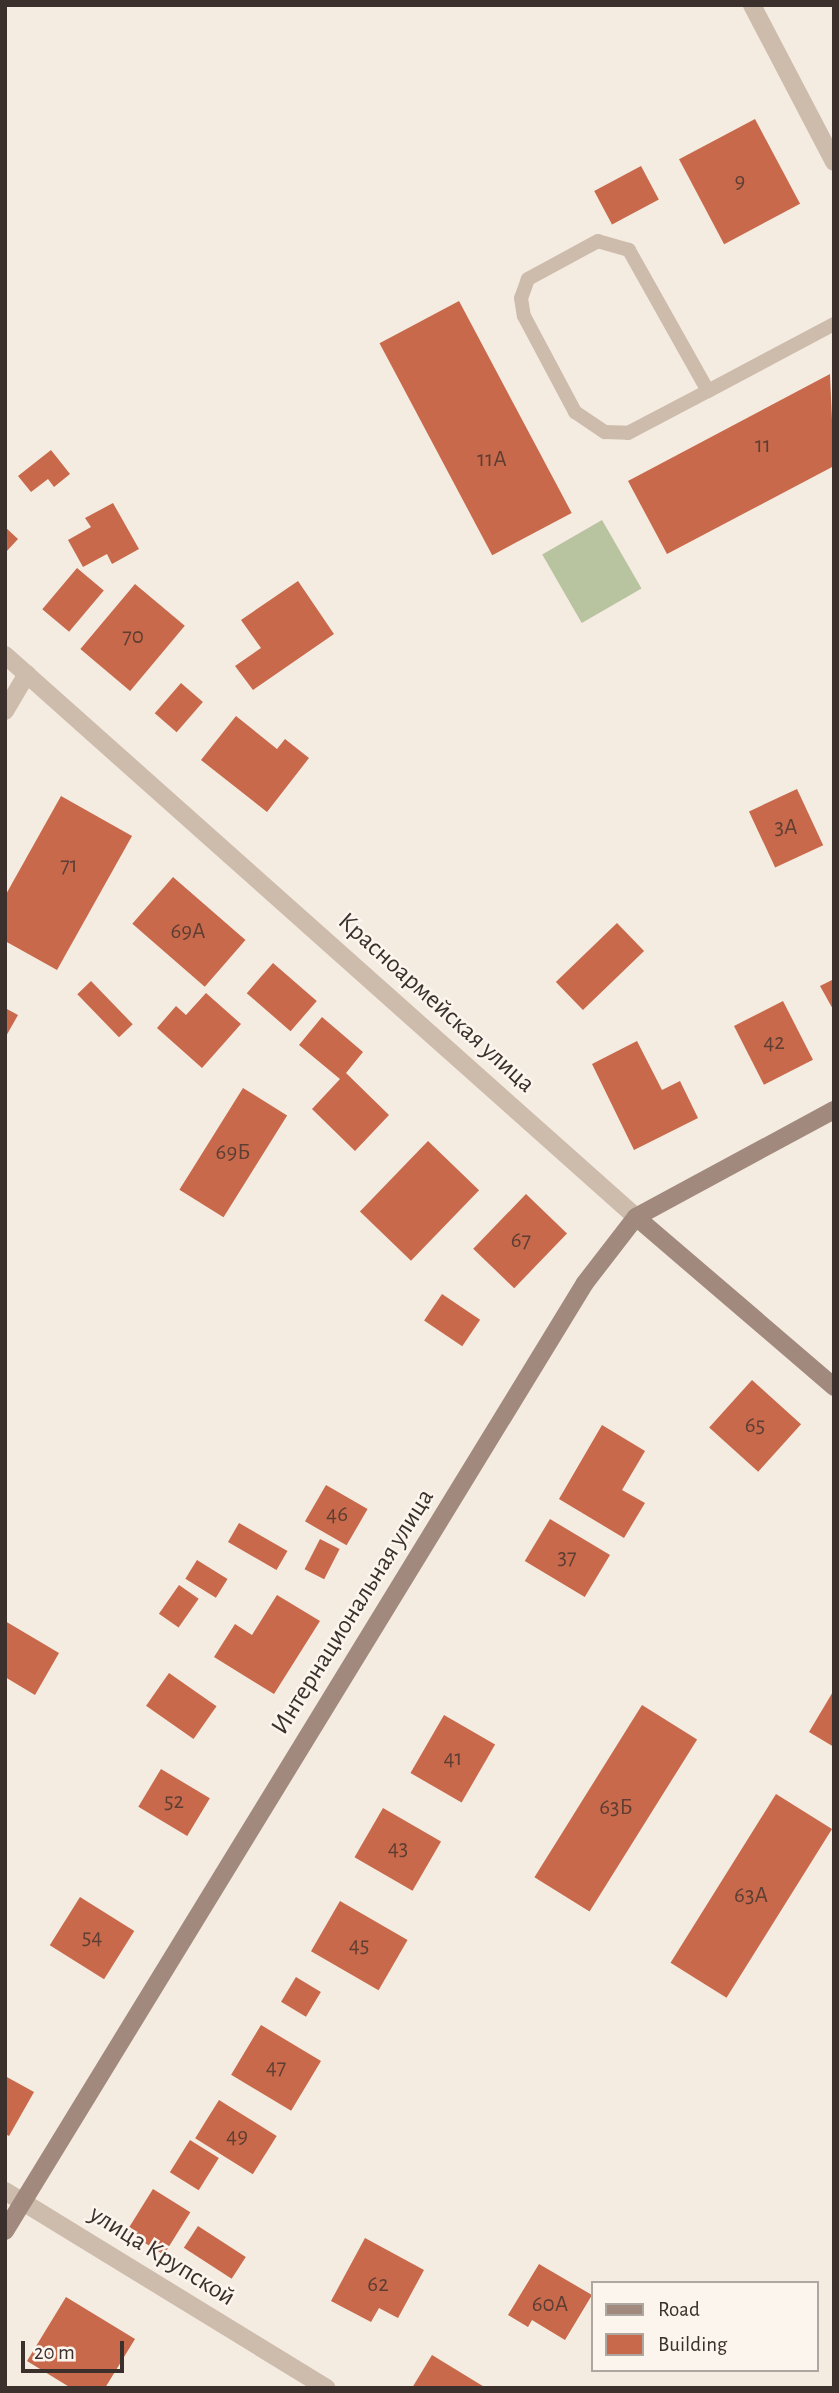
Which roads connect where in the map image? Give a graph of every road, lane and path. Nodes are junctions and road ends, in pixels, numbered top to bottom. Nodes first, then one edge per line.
1 (752, 5) edge
2 (834, 162) edge
3 (834, 324) edge
4 (708, 391) junction
5 (5, 655) edge
6 (27, 674) junction
7 (5, 711) edge
8 (834, 1110) edge
9 (636, 1217) junction
10 (834, 1387) edge
11 (5, 2191) edge
12 (23, 2201) junction
13 (5, 2231) edge
14 (327, 2388) edge

1 - 2 street
3 - 4 lane
4 - 4 lane
5 - 6 street, Красноармейская улица
6 - 7 street
6 - 9 street, Красноармейская улица
8 - 9 main road, Интернациональная улица
9 - 10 main road, Красноармейская улица
9 - 12 main road, Интернациональная улица
11 - 12 street, улица Крупской
12 - 13 main road, Интернациональная улица
12 - 14 street, улица Крупской

